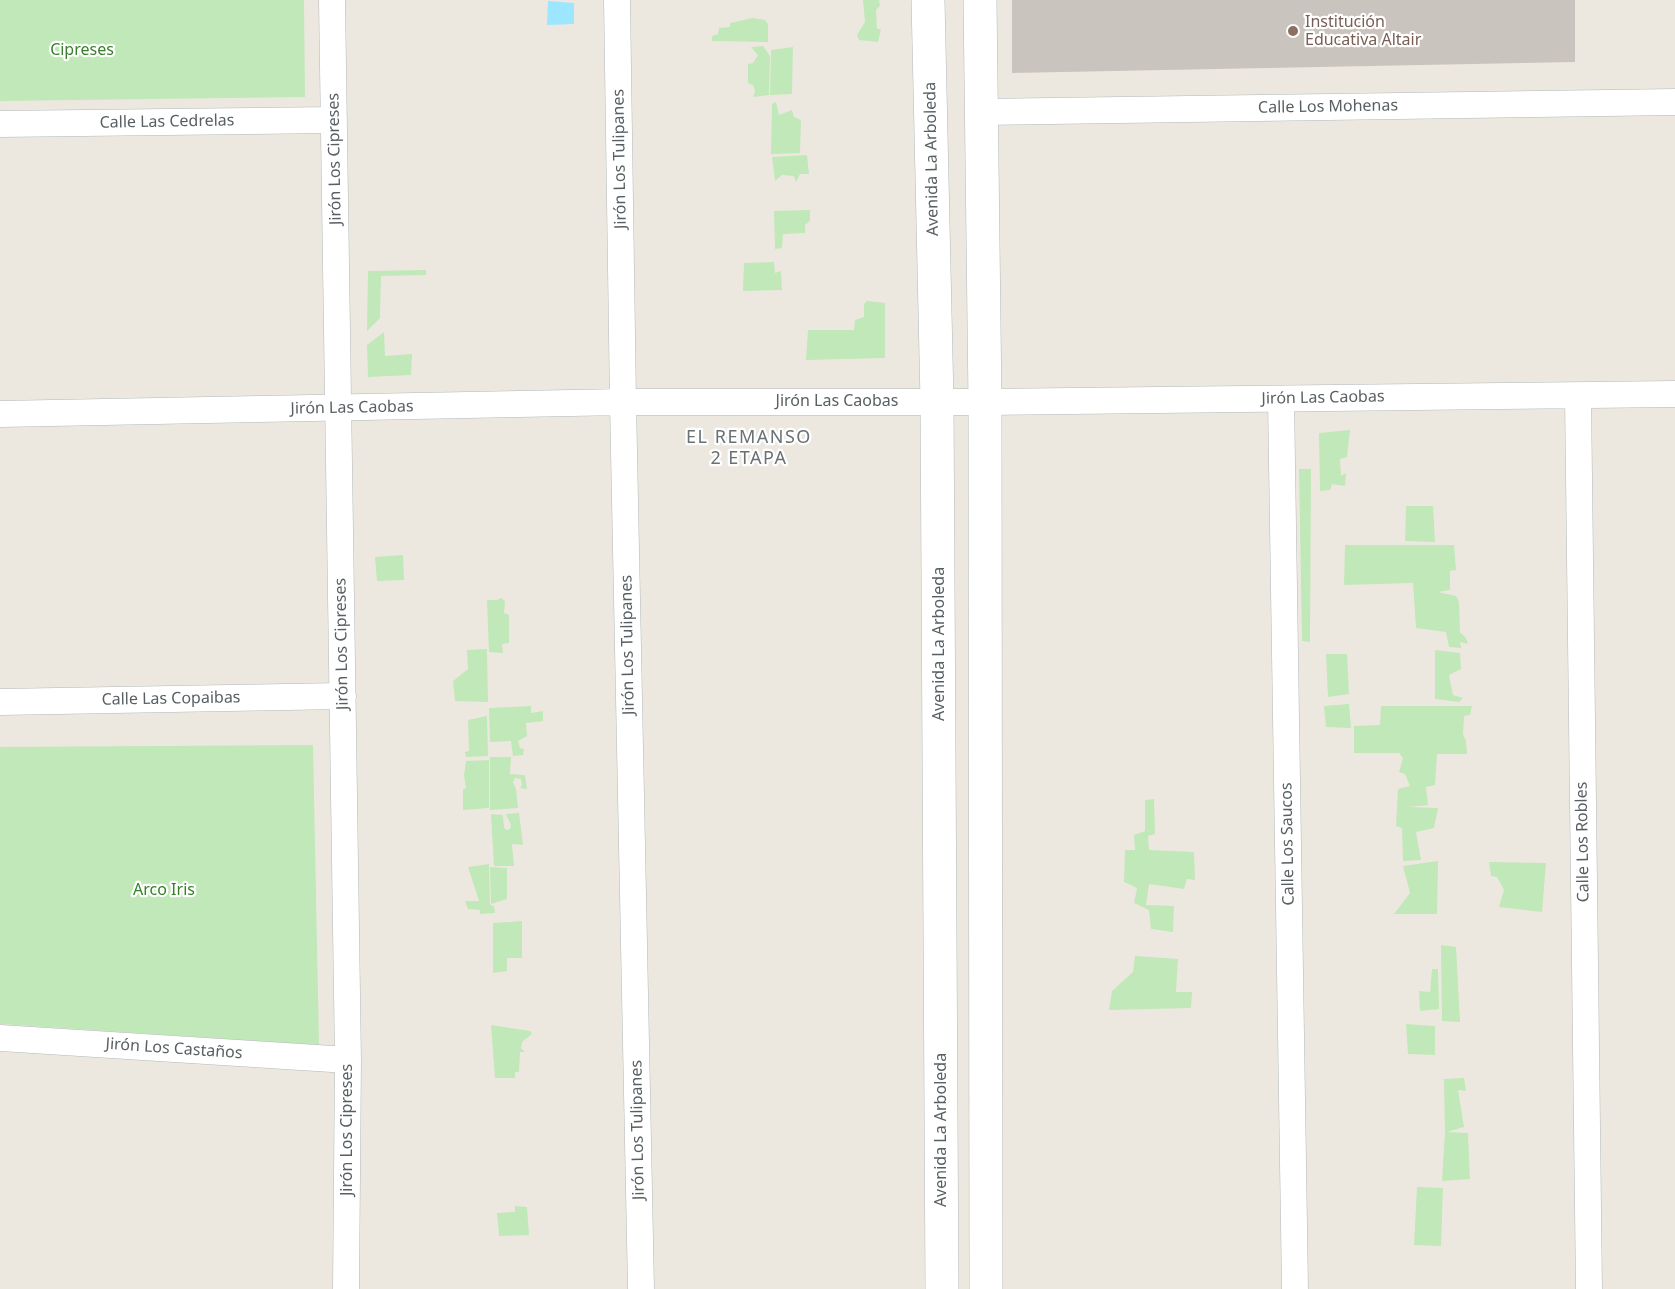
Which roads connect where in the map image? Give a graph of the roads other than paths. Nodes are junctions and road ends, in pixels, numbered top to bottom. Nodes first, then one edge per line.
1 (332, 0) edge
2 (617, 0) edge
3 (928, 0) edge
4 (980, 0) edge
5 (1675, 102) edge
6 (981, 112) junction
7 (334, 120) junction
8 (0, 124) edge
9 (1675, 394) edge
10 (1578, 396) junction
11 (1281, 399) junction
12 (938, 401) junction
13 (623, 402) junction
14 (985, 402) junction
15 (339, 408) junction
16 (0, 414) edge
17 (343, 696) junction
18 (0, 702) edge
19 (0, 1038) edge
20 (348, 1059) junction
21 (346, 1289) edge
22 (641, 1289) edge
23 (942, 1289) edge
24 (986, 1289) edge
25 (1295, 1289) edge
26 (1589, 1289) edge

1 - 7 street, Jirón Los Cipreses
2 - 13 street, Jirón Los Tulipanes
3 - 12 street, Avenida La Arboleda
4 - 6 street
5 - 6 street, Calle Los Mohenas
6 - 14 street
7 - 8 street, Calle Las Cedrelas
7 - 15 street, Jirón Los Cipreses
9 - 10 street, Jirón Las Caobas
10 - 11 street, Jirón Las Caobas
10 - 26 street, Calle Los Robles
11 - 14 street, Jirón Las Caobas
11 - 25 street, Calle Los Saucos
12 - 13 street, Jirón Las Caobas
12 - 14 street, Jirón Las Caobas
12 - 23 street, Avenida La Arboleda
13 - 15 street, Jirón Las Caobas
13 - 22 street, Jirón Los Tulipanes
14 - 24 street
15 - 16 street, Jirón Las Caobas
15 - 17 street, Jirón Los Cipreses
17 - 18 street, Calle Las Copaibas
17 - 20 street, Jirón Los Cipreses
19 - 20 street, Jirón Los Castaños
20 - 21 street, Jirón Los Cipreses

